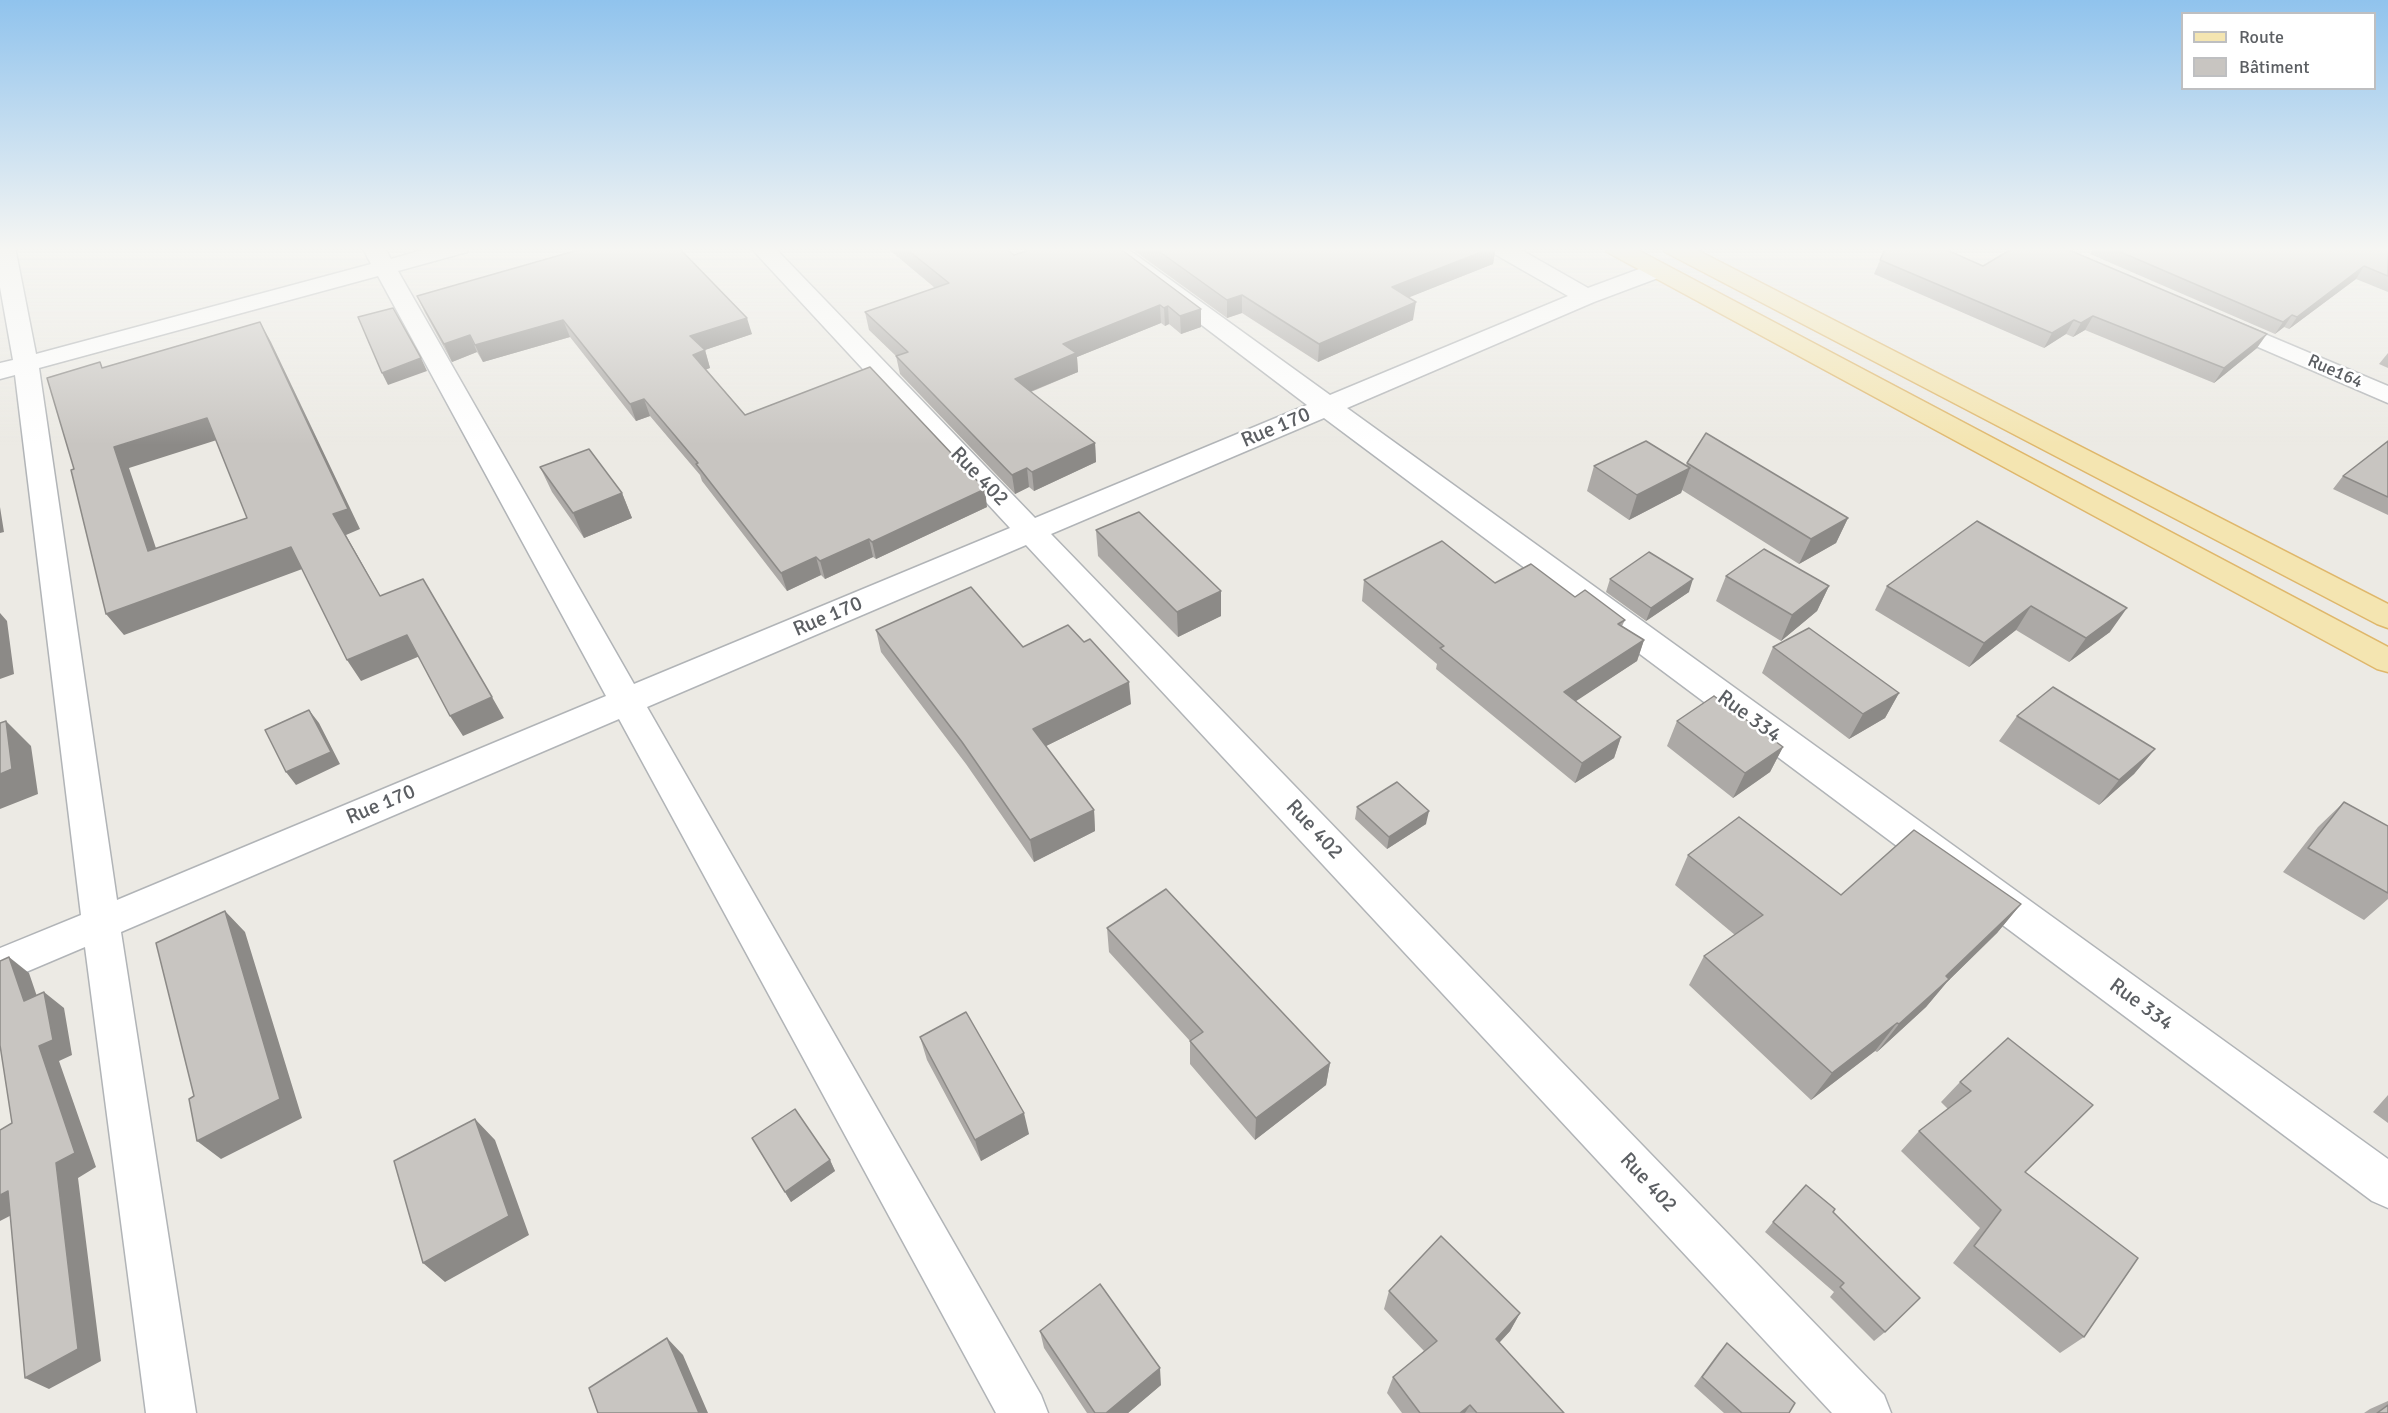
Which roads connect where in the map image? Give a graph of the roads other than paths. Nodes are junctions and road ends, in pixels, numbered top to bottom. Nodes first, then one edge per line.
1 (9, 313) edge
2 (194, 313) edge
3 (409, 313) edge
4 (824, 313) edge
5 (1199, 313) edge
6 (1548, 313) edge
7 (1763, 313) edge
8 (1775, 313) edge
9 (2203, 314) edge
10 (13, 368) edge
11 (2388, 395) edge
12 (1327, 407) junction
13 (1031, 531) junction
14 (2388, 617) edge
15 (2388, 661) edge
16 (626, 702) junction
17 (101, 923) junction
18 (0, 966) edge
19 (2388, 1186) edge
20 (171, 1413) edge
21 (1023, 1413) edge
22 (1866, 1413) edge

1 - 10 street
2 - 10 street
3 - 16 street
4 - 13 street, Rue 402
5 - 12 street, Rue 334
6 - 12 street, Rue 170
7 - 15 main road
8 - 14 main road
9 - 11 street, Rue164
10 - 17 street
12 - 13 street, Rue 170
12 - 19 street, Rue 334
13 - 16 street, Rue 170
13 - 22 street, Rue 402
16 - 17 street, Rue 170
16 - 21 street
17 - 18 street, Rue 170
17 - 20 street

